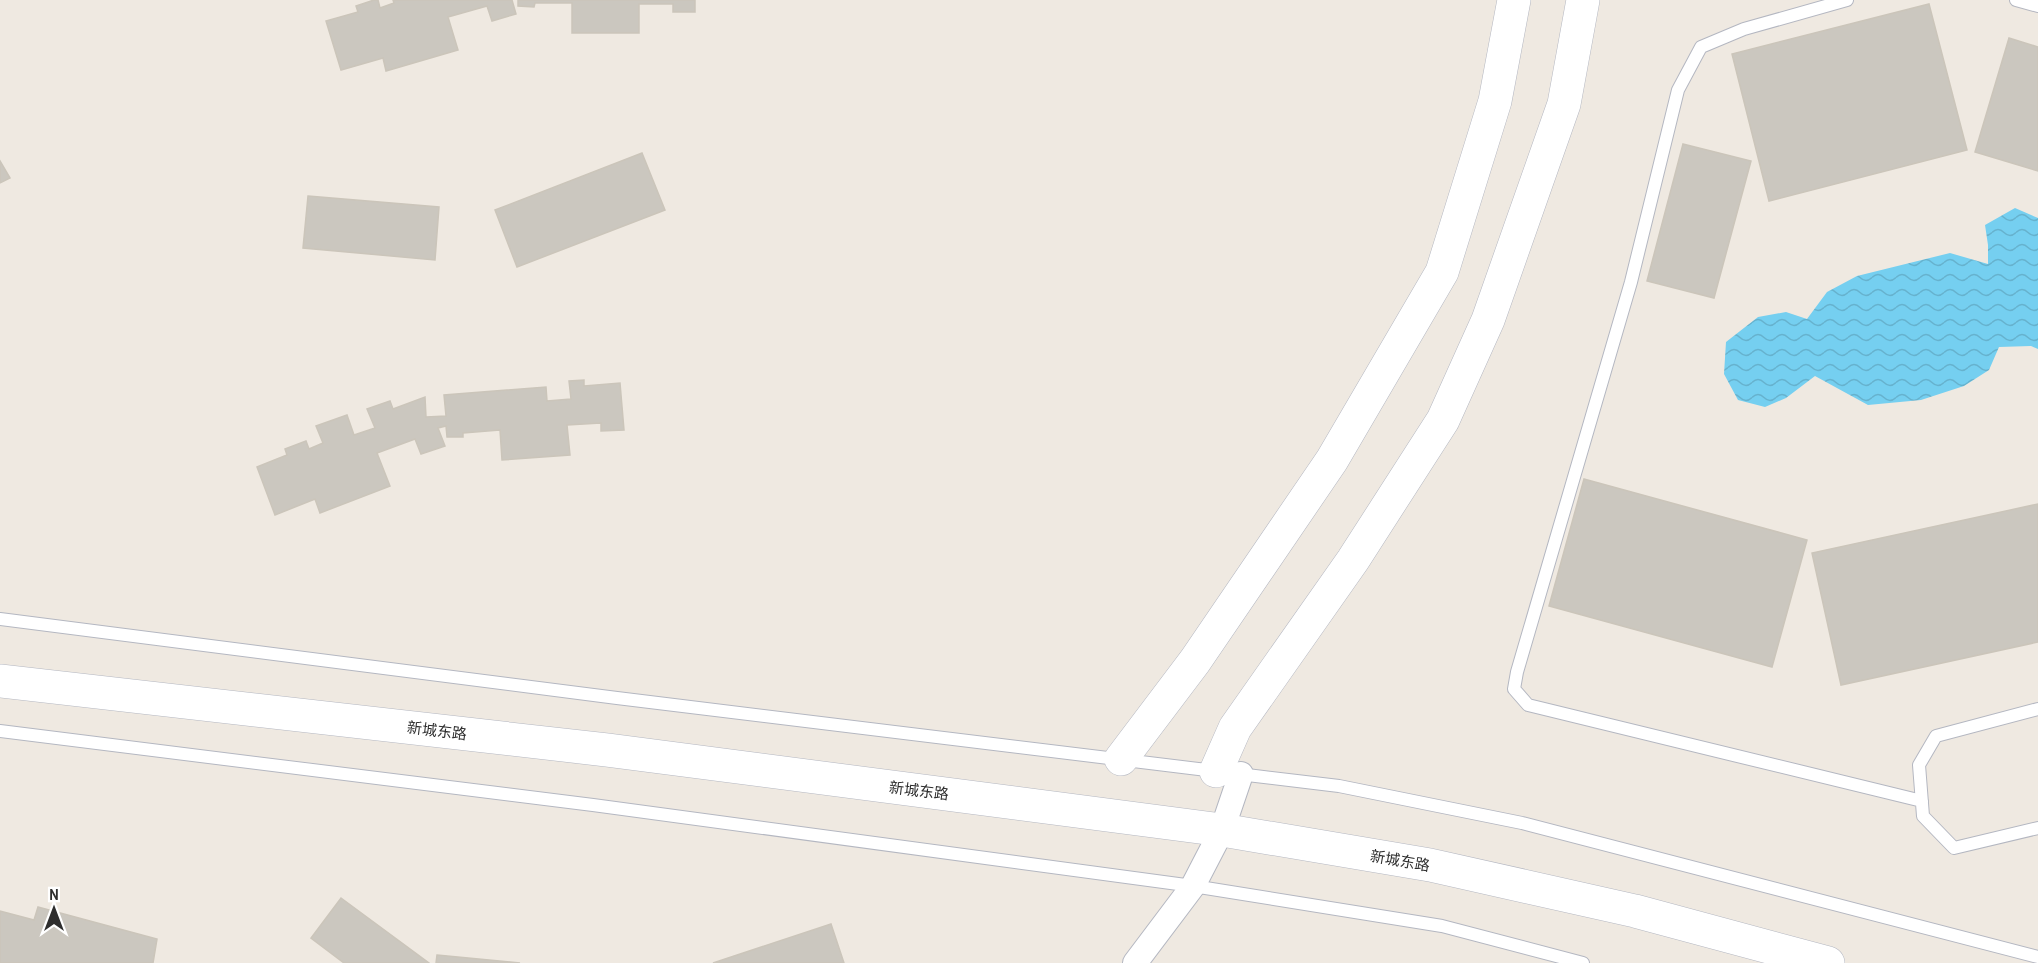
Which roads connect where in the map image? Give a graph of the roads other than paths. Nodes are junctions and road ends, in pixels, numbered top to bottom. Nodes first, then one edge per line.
1 (1514, 0) edge
2 (1583, 0) edge
3 (1847, 0) edge
4 (2016, 0) edge
5 (2038, 6) edge
6 (0, 619) edge
7 (0, 681) edge
8 (2038, 709) edge
9 (0, 731) edge
10 (1121, 759) junction
11 (1229, 773) junction
12 (1922, 801) junction
13 (2038, 828) edge
14 (1222, 830) junction
15 (1193, 886) junction
16 (2038, 957) edge
17 (1135, 963) edge
18 (1583, 963) edge
19 (1828, 963) edge

1 - 10 main road
2 - 11 main road
3 - 12 lane
4 - 5 lane
6 - 10 lane
7 - 14 main road, 新城东路
8 - 12 lane
9 - 15 lane
10 - 11 lane
11 - 14 street
11 - 16 lane
12 - 13 lane
14 - 15 street
14 - 19 main road, 新城东路
15 - 17 street
15 - 18 lane

